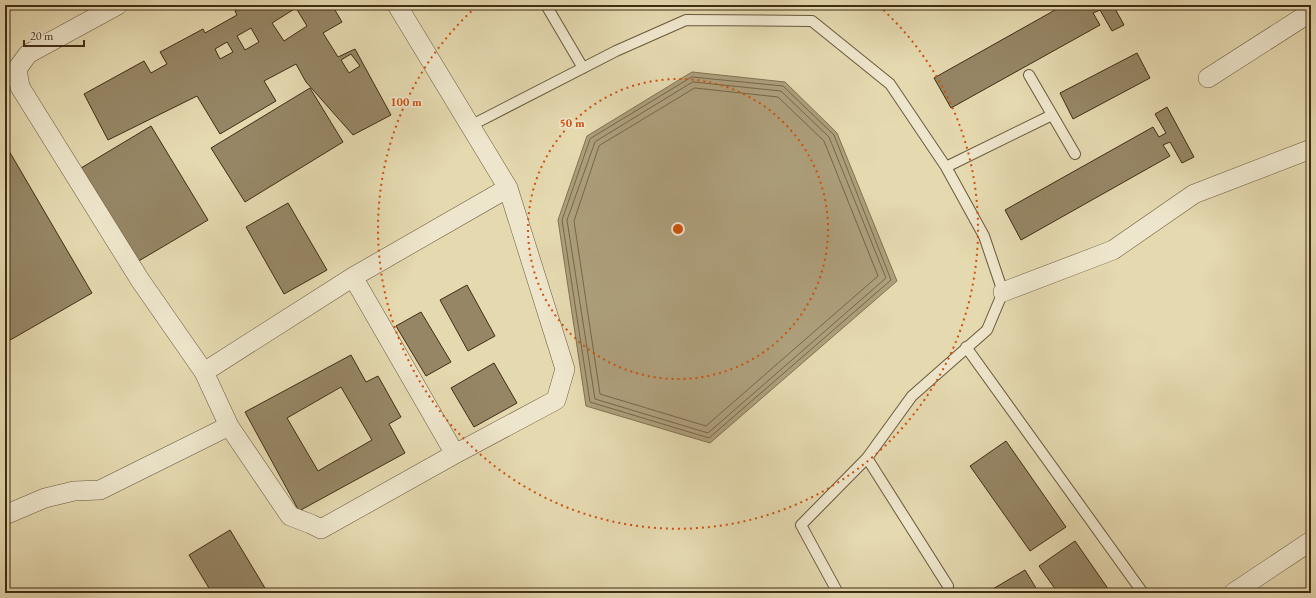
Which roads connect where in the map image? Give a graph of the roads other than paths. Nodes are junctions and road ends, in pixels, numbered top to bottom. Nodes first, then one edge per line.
1 (118, 5) edge
2 (397, 5) edge
3 (546, 5) edge
4 (1311, 12) edge
5 (583, 68) junction
6 (1029, 76) dead end
7 (1208, 78) dead end
8 (1052, 115) junction
9 (470, 126) junction
10 (1311, 149) edge
11 (1075, 154) dead end
12 (946, 167) junction
13 (508, 188) junction
14 (353, 277) junction
15 (1003, 292) junction
16 (966, 347) junction
17 (204, 372) junction
18 (229, 426) junction
19 (455, 454) junction
20 (867, 458) junction
21 (5, 515) edge
22 (1311, 541) edge
23 (948, 586) dead end
24 (838, 593) edge
25 (1143, 593) edge
26 (1233, 593) edge

1 - 17 street
2 - 9 street
3 - 5 lane
4 - 7 street
5 - 9 lane
5 - 12 lane
6 - 8 lane
8 - 11 lane
8 - 12 lane
9 - 13 street
10 - 15 street
12 - 15 lane
13 - 14 street
13 - 19 street
14 - 17 street
14 - 19 street
15 - 16 lane
16 - 20 lane
16 - 25 lane
17 - 18 street
18 - 19 street
18 - 21 street
20 - 23 lane
20 - 24 lane
22 - 26 street

